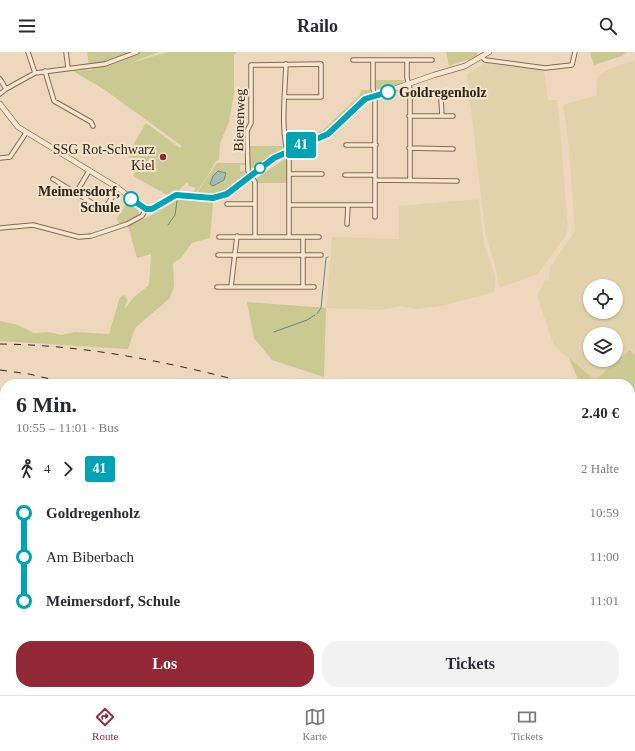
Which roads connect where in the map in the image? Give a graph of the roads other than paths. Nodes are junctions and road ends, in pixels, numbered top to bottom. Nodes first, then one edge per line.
1 (28, 52) edge
2 (66, 52) edge
3 (137, 52) edge
4 (488, 52) edge
5 (575, 52) edge
6 (482, 57) junction
7 (353, 60) dead end
8 (373, 60) junction
9 (407, 60) junction
10 (432, 60) dead end
11 (286, 64) junction
12 (68, 68) junction
13 (45, 71) junction
14 (35, 72) junction
15 (0, 79) edge
16 (408, 84) junction
17 (6, 89) junction
18 (0, 94) edge
19 (374, 96) junction
20 (285, 97) junction
21 (441, 98) dead end
22 (0, 104) edge
23 (409, 116) junction
24 (442, 116) junction
25 (453, 116) dead end
26 (93, 126) dead end
27 (26, 133) junction
28 (346, 145) dead end
29 (376, 145) junction
30 (409, 148) junction
31 (454, 148) dead end
32 (286, 152) junction
33 (0, 158) edge
34 (90, 171) junction
35 (289, 174) junction
36 (322, 174) dead end
37 (251, 175) junction
38 (345, 175) dead end
39 (375, 175) junction
40 (53, 179) dead end
41 (410, 179) junction
42 (375, 180) junction
43 (457, 181) dead end
44 (118, 188) junction
45 (76, 193) junction
46 (227, 204) dead end
47 (255, 204) junction
48 (289, 205) junction
49 (348, 205) junction
50 (375, 205) junction
51 (146, 209) junction
52 (375, 217) dead end
53 (347, 224) dead end
54 (0, 228) edge
55 (219, 236) dead end
56 (237, 236) junction
57 (255, 237) junction
58 (289, 237) junction
59 (303, 237) junction
60 (319, 237) dead end
61 (218, 255) dead end
62 (236, 255) junction
63 (303, 255) junction
64 (321, 255) dead end
65 (217, 287) dead end
66 (231, 287) junction
67 (303, 287) junction
68 (314, 287) dead end

1 - 14 street
2 - 12 street
3 - 12 street
4 - 6 street
5 - 6 street
6 - 16 street
7 - 8 street
8 - 9 street
8 - 19 street
9 - 10 street
9 - 16 street
11 - 20 street
11 - 20 street
11 - 37 street, Bienenweg
12 - 13 street
13 - 14 street
13 - 26 street
14 - 17 street
15 - 17 street
16 - 19 street
16 - 23 street
17 - 18 street
19 - 29 street
19 - 32 street
20 - 32 street
21 - 24 street
22 - 27 street
23 - 24 street
23 - 30 street
24 - 25 street
27 - 33 street
27 - 34 street
28 - 29 street
29 - 39 street
30 - 31 street
30 - 41 street
32 - 35 street
32 - 37 street
34 - 44 street
34 - 45 street
35 - 36 street
35 - 48 street
37 - 47 street, Bienenweg
37 - 51 street
38 - 39 street
39 - 42 street
40 - 45 street
41 - 42 street
41 - 43 street
42 - 50 street
44 - 45 street
44 - 51 street
46 - 47 street
47 - 57 street, Bienenweg
48 - 49 street
48 - 58 street
49 - 50 street
49 - 53 street
50 - 52 street
51 - 54 street
55 - 56 street
56 - 57 street
56 - 62 street
57 - 58 street
58 - 59 street
59 - 60 street
59 - 63 street
61 - 62 street
62 - 63 street
62 - 66 street
63 - 64 street
63 - 67 street
65 - 66 street
66 - 67 street
67 - 68 street

